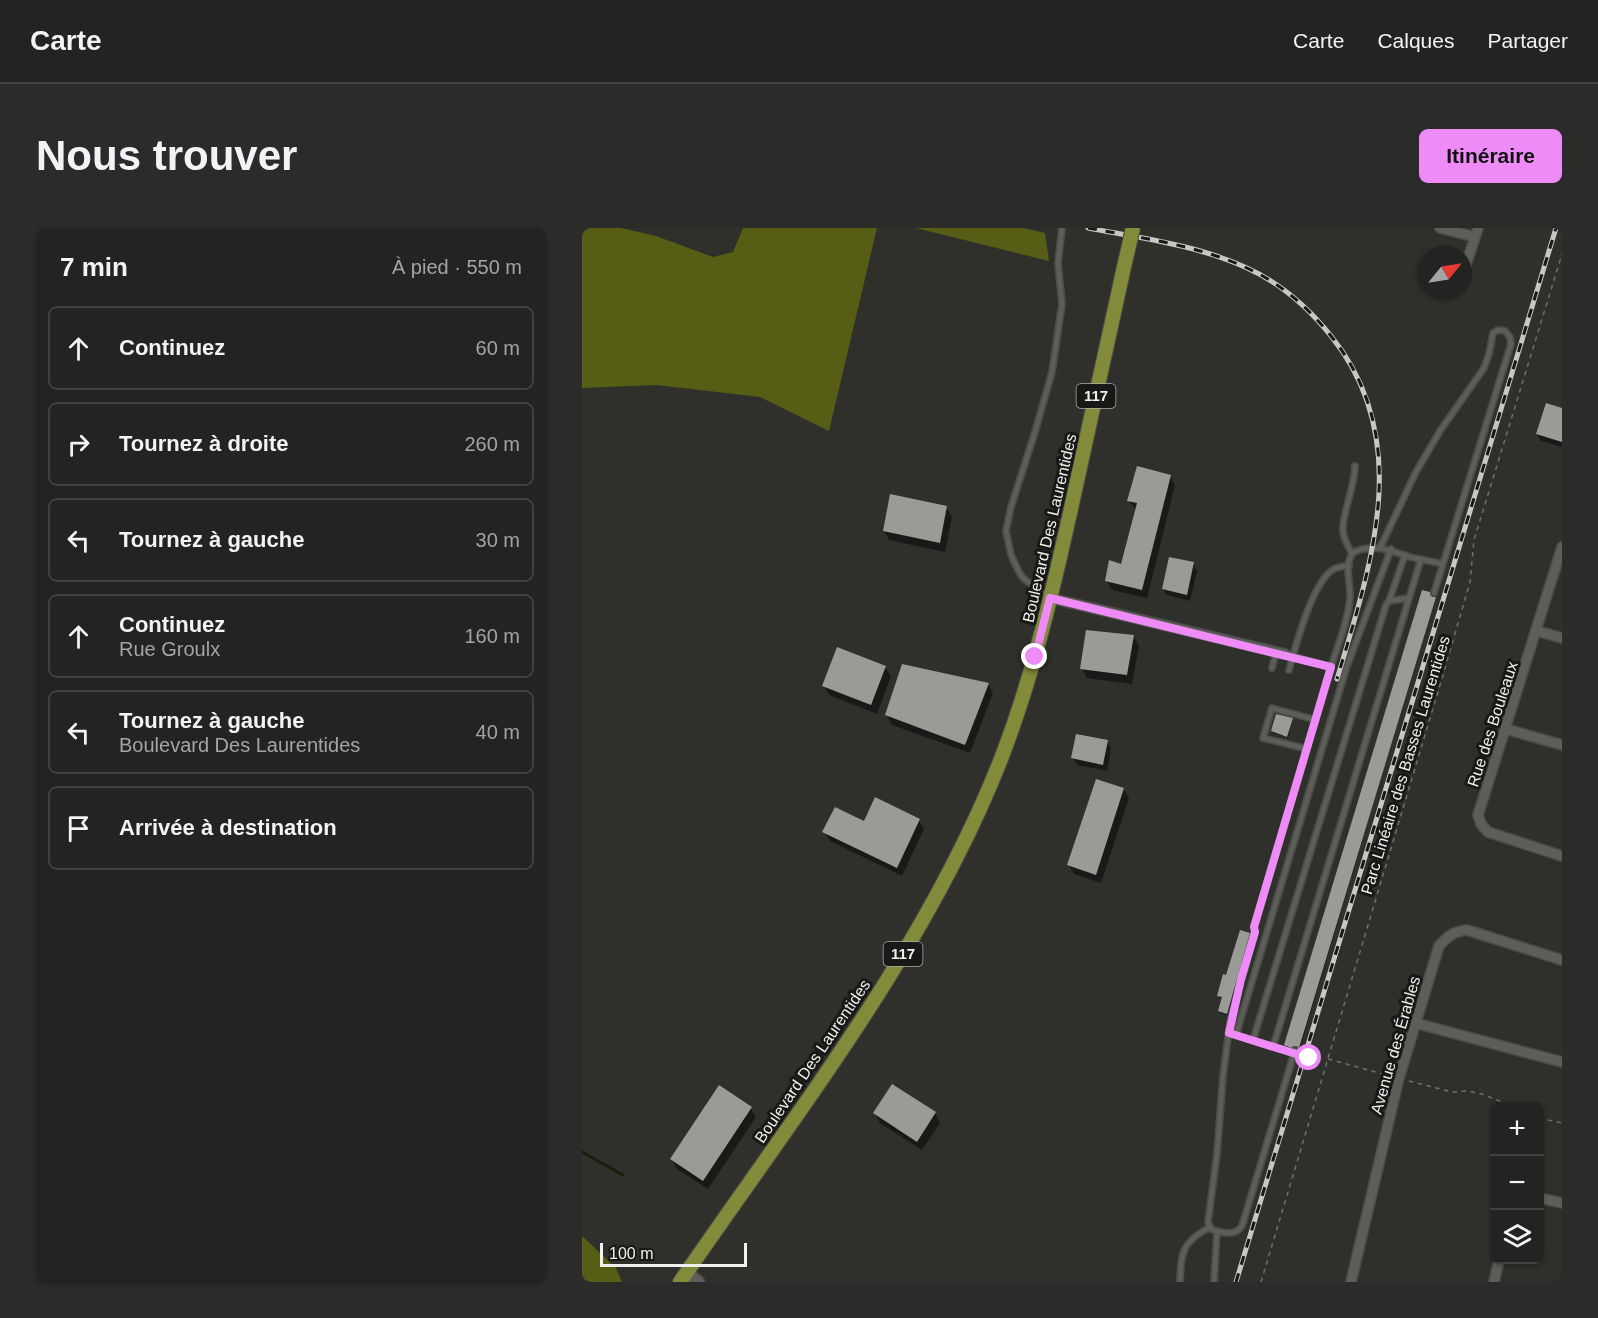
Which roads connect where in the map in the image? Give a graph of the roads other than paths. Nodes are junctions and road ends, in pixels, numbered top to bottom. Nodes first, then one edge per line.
1 (1062, 228) edge
2 (1132, 228) edge
3 (1440, 228) edge
4 (1477, 232) edge
5 (1472, 247) edge
6 (1355, 466) dead end
7 (1562, 547) edge
8 (1380, 548) junction
9 (1391, 549) junction
10 (1352, 554) junction
11 (1405, 555) junction
12 (1421, 559) junction
13 (1443, 564) junction
14 (1349, 566) junction
15 (1434, 593) dead end
16 (1050, 598) junction
17 (1410, 598) junction
18 (1389, 601) junction
19 (1537, 631) junction
20 (1562, 638) edge
21 (1285, 654) junction
22 (1331, 667) junction
23 (1272, 668) dead end
24 (1289, 670) dead end
25 (1316, 720) junction
26 (1506, 729) junction
27 (1562, 745) edge
28 (1307, 749) junction
29 (1562, 856) edge
30 (1562, 960) edge
31 (1415, 1023) junction
32 (1229, 1033) junction
33 (1236, 1035) junction
34 (1253, 1040) junction
35 (1273, 1047) junction
36 (1294, 1052) junction
37 (1309, 1058) dead end
38 (1562, 1062) edge
39 (1544, 1199) edge
40 (1562, 1203) edge
41 (1210, 1227) junction
42 (1217, 1231) junction
43 (1498, 1264) edge
44 (683, 1278) edge
45 (698, 1282) edge
46 (1180, 1282) edge
47 (1214, 1282) edge
48 (1352, 1282) edge
49 (1494, 1282) edge

1 - 16 lane
2 - 16 main road, Boulevard Des Laurentides / 117, bridge
3 - 4 street
4 - 5 street
6 - 10 lane
7 - 19 street, Rue des Bouleaux
8 - 9 lane
8 - 10 lane
8 - 13 lane
9 - 11 lane
9 - 33 lane
10 - 14 lane
11 - 12 lane
11 - 18 lane
12 - 13 lane
12 - 17 lane
13 - 15 lane
14 - 21 lane
14 - 22 lane
16 - 21 street
16 - 44 main road, Boulevard Des Laurentides / 117
17 - 18 lane
17 - 35 lane
18 - 34 lane
19 - 20 street
19 - 26 street, Rue des Bouleaux
21 - 22 lane
21 - 23 lane
21 - 24 lane
22 - 25 lane
25 - 28 lane
25 - 28 lane
26 - 27 street
26 - 29 street, Rue des Bouleaux
28 - 32 lane
30 - 31 street, Avenue des Érables
31 - 38 street
31 - 48 street, Avenue des Érables
32 - 33 lane
32 - 41 lane
33 - 34 lane
34 - 35 lane
35 - 36 lane
36 - 37 lane
36 - 42 lane
39 - 40 street
41 - 42 lane
41 - 46 lane
42 - 47 lane
43 - 49 street
44 - 45 street

